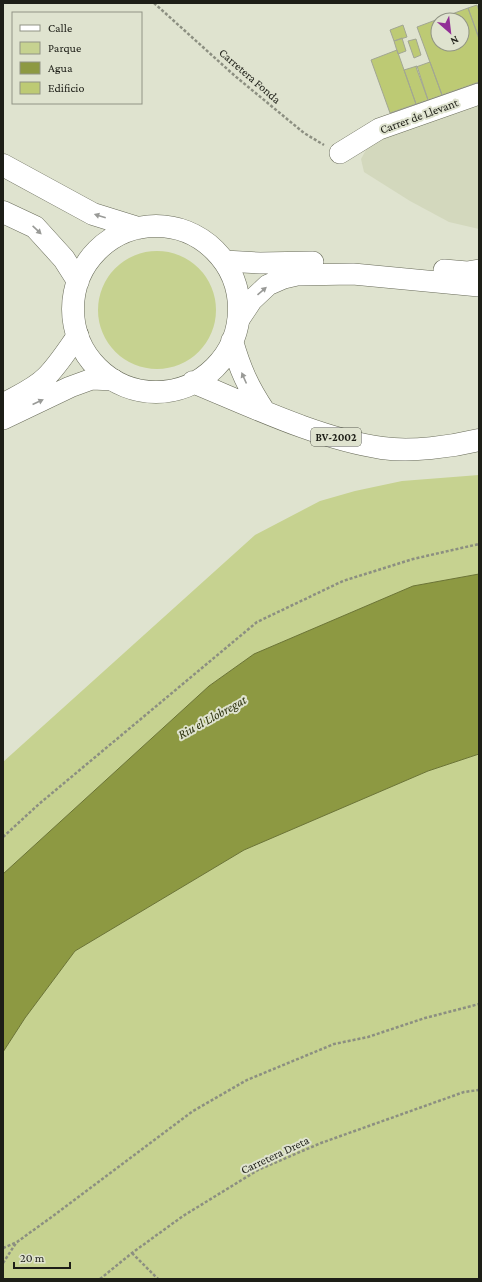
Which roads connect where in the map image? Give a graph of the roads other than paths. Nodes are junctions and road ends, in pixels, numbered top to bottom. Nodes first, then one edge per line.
1 (479, 94) edge
2 (340, 153) road end
3 (3, 165) edge
4 (3, 212) edge
5 (138, 228) junction
6 (224, 261) junction
7 (479, 270) edge
8 (78, 281) junction
9 (479, 286) edge
10 (235, 331) junction
11 (78, 335) junction
12 (114, 380) junction
13 (193, 382) junction
14 (3, 404) edge
15 (264, 411) junction
16 (3, 419) edge
17 (479, 440) edge

1 - 2 street, Carrer de Llevant
5 -> 3 main road
4 -> 8 main road
5 - 6 main road
5 - 8 main road
6 - 7 street
6 - 10 main road
8 - 11 main road
10 -> 9 street
10 - 13 main road
15 -> 10 main road
11 - 12 main road
11 - 14 street
12 - 13 main road
16 -> 12 street
13 - 15 main road, BV-2002
15 - 17 main road, BV-2002

